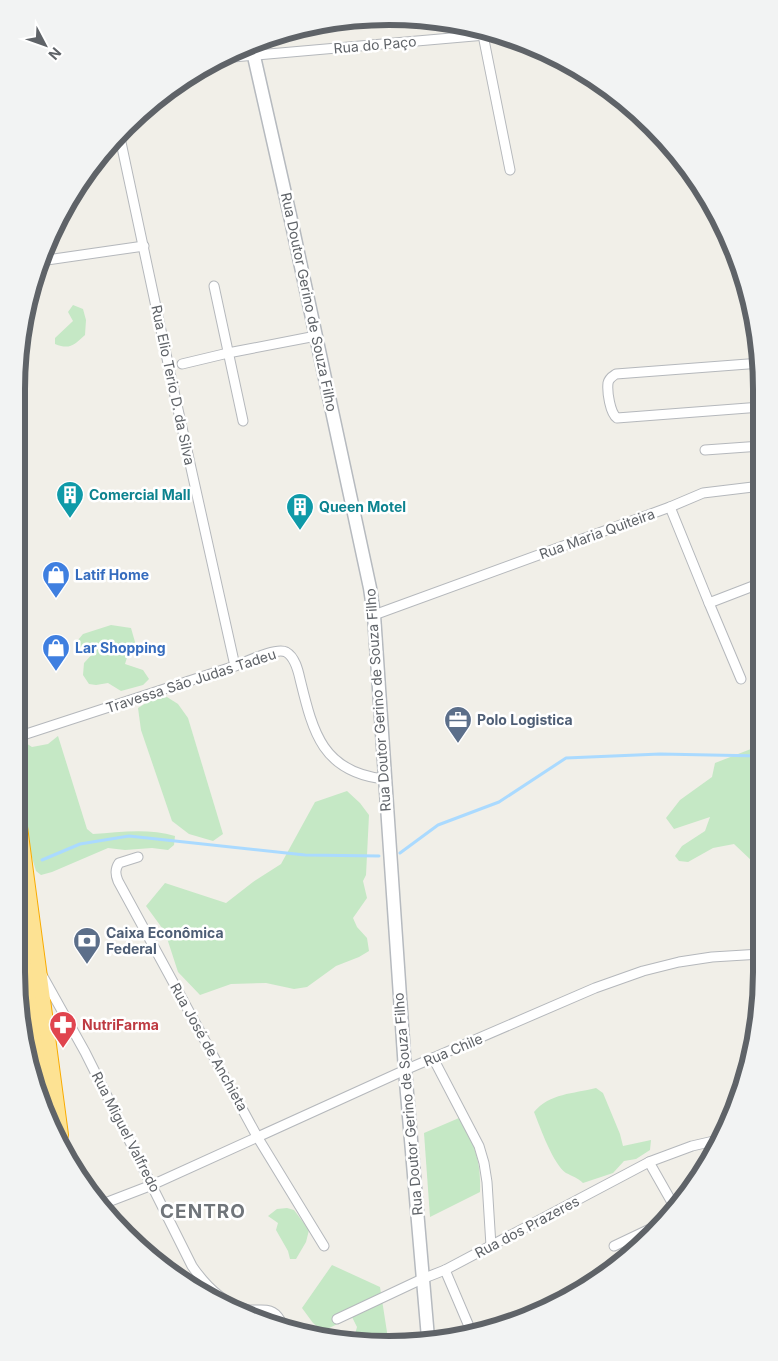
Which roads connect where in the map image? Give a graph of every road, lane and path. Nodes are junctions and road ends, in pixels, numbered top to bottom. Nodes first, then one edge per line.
1 (469, 34) edge
2 (484, 37) edge
3 (259, 50) edge
4 (252, 52) edge
5 (122, 142) edge
6 (510, 170) dead end
7 (144, 246) junction
8 (49, 260) edge
9 (214, 286) dead end
10 (316, 336) junction
11 (228, 353) junction
12 (752, 363) edge
13 (182, 364) dead end
14 (753, 408) edge
15 (243, 422) dead end
16 (753, 446) edge
17 (705, 450) dead end
18 (753, 488) edge
19 (670, 507) junction
20 (753, 586) edge
21 (709, 603) junction
22 (374, 615) junction
23 (235, 666) junction
24 (741, 679) dead end
25 (25, 734) edge
26 (384, 778) junction
27 (138, 856) dead end
28 (25, 878) edge
29 (753, 954) edge
30 (37, 966) junction
31 (26, 994) edge
32 (34, 1054) edge
33 (433, 1058) junction
34 (405, 1070) junction
35 (57, 1120) edge
36 (258, 1138) junction
37 (710, 1142) edge
38 (649, 1162) junction
39 (152, 1185) junction
40 (107, 1202) edge
41 (672, 1202) edge
42 (643, 1232) edge
43 (324, 1246) dead end
44 (491, 1246) junction
45 (614, 1246) dead end
46 (444, 1270) junction
47 (422, 1279) junction
48 (211, 1289) edge
49 (254, 1310) edge
50 (279, 1319) edge
51 (338, 1319) dead end
52 (469, 1327) edge
53 (428, 1334) edge

1 - 3 street, Rua do Paço
2 - 6 street
4 - 10 main road, Rua Doutor Gerino de Souza Filho
5 - 7 street, Rua Elio Terio D. da Silva
7 - 8 street
7 - 23 street, Rua Elio Terio D. da Silva
9 - 11 street
10 - 11 street
10 - 22 main road, Rua Doutor Gerino de Souza Filho
11 - 13 street
11 - 15 street
12 - 14 street
16 - 17 street
18 - 19 street
19 - 21 street, Rua Maria Quiteira
19 - 22 street, Rua Maria Quiteira
20 - 21 street
21 - 24 street, Rua Maria Quiteira
22 - 26 main road, Rua Doutor Gerino de Souza Filho
23 - 25 street, Travessa São Judas Tadeu
23 - 26 street, Travessa São Judas Tadeu
26 - 34 main road, Rua Doutor Gerino de Souza Filho
27 - 36 street, Rua José de Anchieta
28 - 30 highway
29 - 33 street, Rua Chile
30 - 35 highway
30 - 39 street, Rua Miguel Valfredo
31 - 32 highway
33 - 34 street, Rua Chile
33 - 44 street
34 - 36 street, Rua Chile
34 - 47 main road, Rua Doutor Gerino de Souza Filho
36 - 39 street, Rua Chile
36 - 43 street, Rua José de Anchieta
37 - 38 street, Rua dos Prazeres
38 - 41 street
38 - 44 street, Rua dos Prazeres
39 - 40 street, Rua Chile
39 - 48 street, Rua Miguel Valfredo
42 - 45 street
44 - 46 street, Rua dos Prazeres
46 - 47 street, Rua dos Prazeres
46 - 52 street
47 - 51 street, Rua dos Prazeres
47 - 53 main road, Rua Doutor Gerino de Souza Filho
49 - 50 street, Rua Miguel Valfredo

